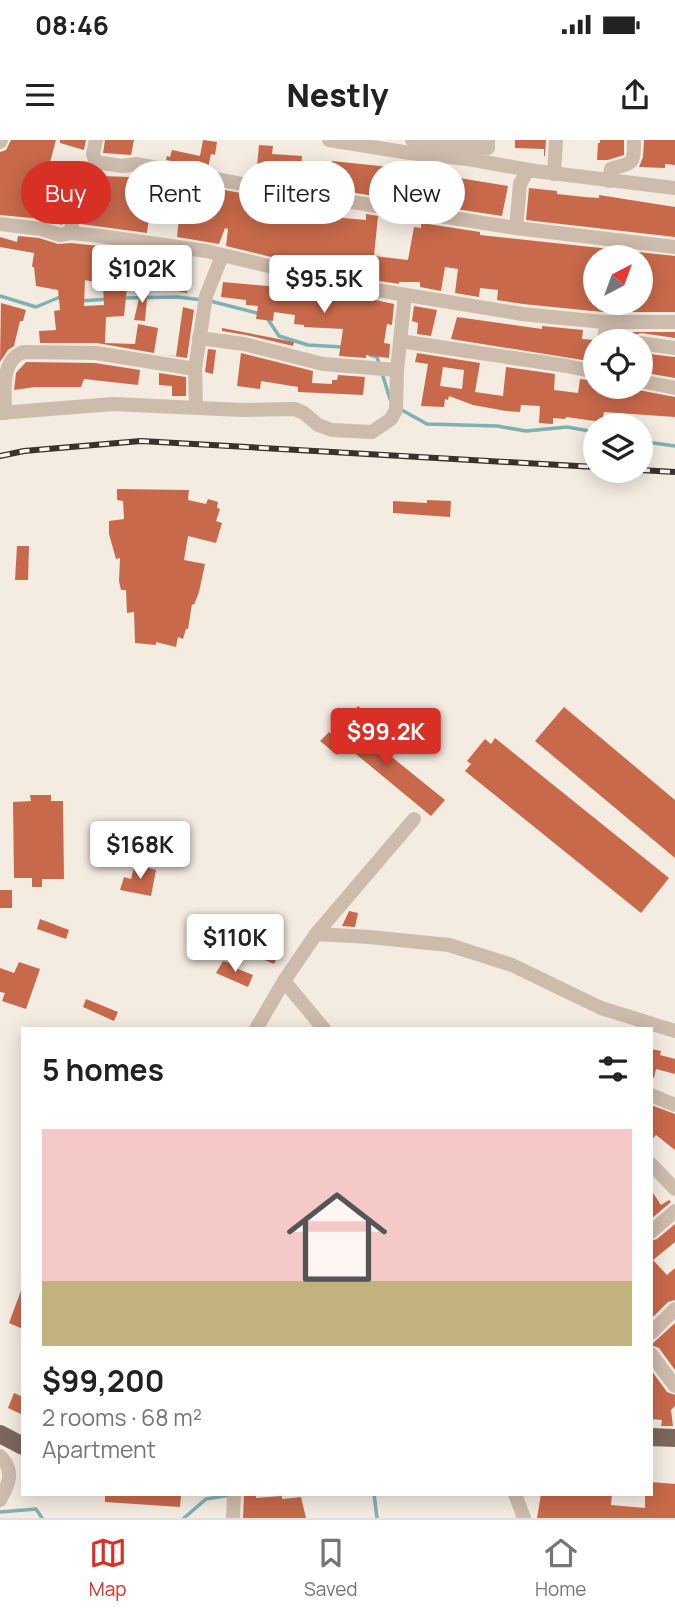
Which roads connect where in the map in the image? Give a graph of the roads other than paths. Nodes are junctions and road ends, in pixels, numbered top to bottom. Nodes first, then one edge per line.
1 (96, 140) edge
2 (329, 140) edge
3 (488, 140) edge
4 (556, 140) edge
5 (634, 140) edge
6 (410, 144) edge
7 (96, 161) edge
8 (111, 164) edge
9 (528, 170) junction
10 (554, 174) junction
11 (609, 181) junction
12 (675, 188) edge
13 (0, 224) edge
14 (72, 224) edge
15 (516, 228) junction
16 (71, 233) junction
17 (675, 247) edge
18 (222, 256) junction
19 (405, 295) junction
20 (607, 322) junction
21 (675, 322) edge
22 (606, 329) edge
23 (199, 338) junction
24 (400, 341) junction
25 (653, 345) edge
26 (675, 348) edge
27 (195, 369) junction
28 (397, 370) junction
29 (583, 370) edge
30 (653, 384) edge
31 (675, 388) edge
32 (196, 407) junction
33 (2, 413) edge
34 (414, 819) dead end
35 (316, 934) junction
36 (284, 981) junction
37 (257, 1027) edge
38 (322, 1027) edge
39 (675, 1031) edge
40 (653, 1096) edge
41 (675, 1105) edge
42 (653, 1166) edge
43 (675, 1189) edge
44 (675, 1211) edge
45 (653, 1230) edge
46 (675, 1309) edge
47 (653, 1331) edge
48 (653, 1357) edge
49 (675, 1386) edge
50 (653, 1437) edge
51 (675, 1438) edge
52 (0, 1455) edge
53 (234, 1496) edge
54 (516, 1496) edge
55 (0, 1500) edge
56 (233, 1518) edge
57 (524, 1518) edge

1 - 7 street
2 - 6 street
3 - 6 street
4 - 10 street
5 - 11 street
6 - 9 street
8 - 15 street
9 - 10 street
9 - 15 street
10 - 11 street
11 - 12 street
13 - 16 street
14 - 16 street
15 - 17 street
16 - 18 street
18 - 19 street
18 - 23 street
19 - 20 street
19 - 24 street
20 - 21 street
20 - 22 street
23 - 27 street
23 - 28 street
24 - 28 street
24 - 29 street
25 - 26 street
27 - 32 street
27 - 33 street
28 - 32 street
30 - 31 street
32 - 33 street
34 - 35 street
35 - 36 street
35 - 39 street
36 - 37 street
36 - 38 street
40 - 41 street
42 - 43 street
44 - 45 street
46 - 47 street
48 - 49 street
50 - 51 main road
52 - 55 street
53 - 56 street
54 - 57 street

